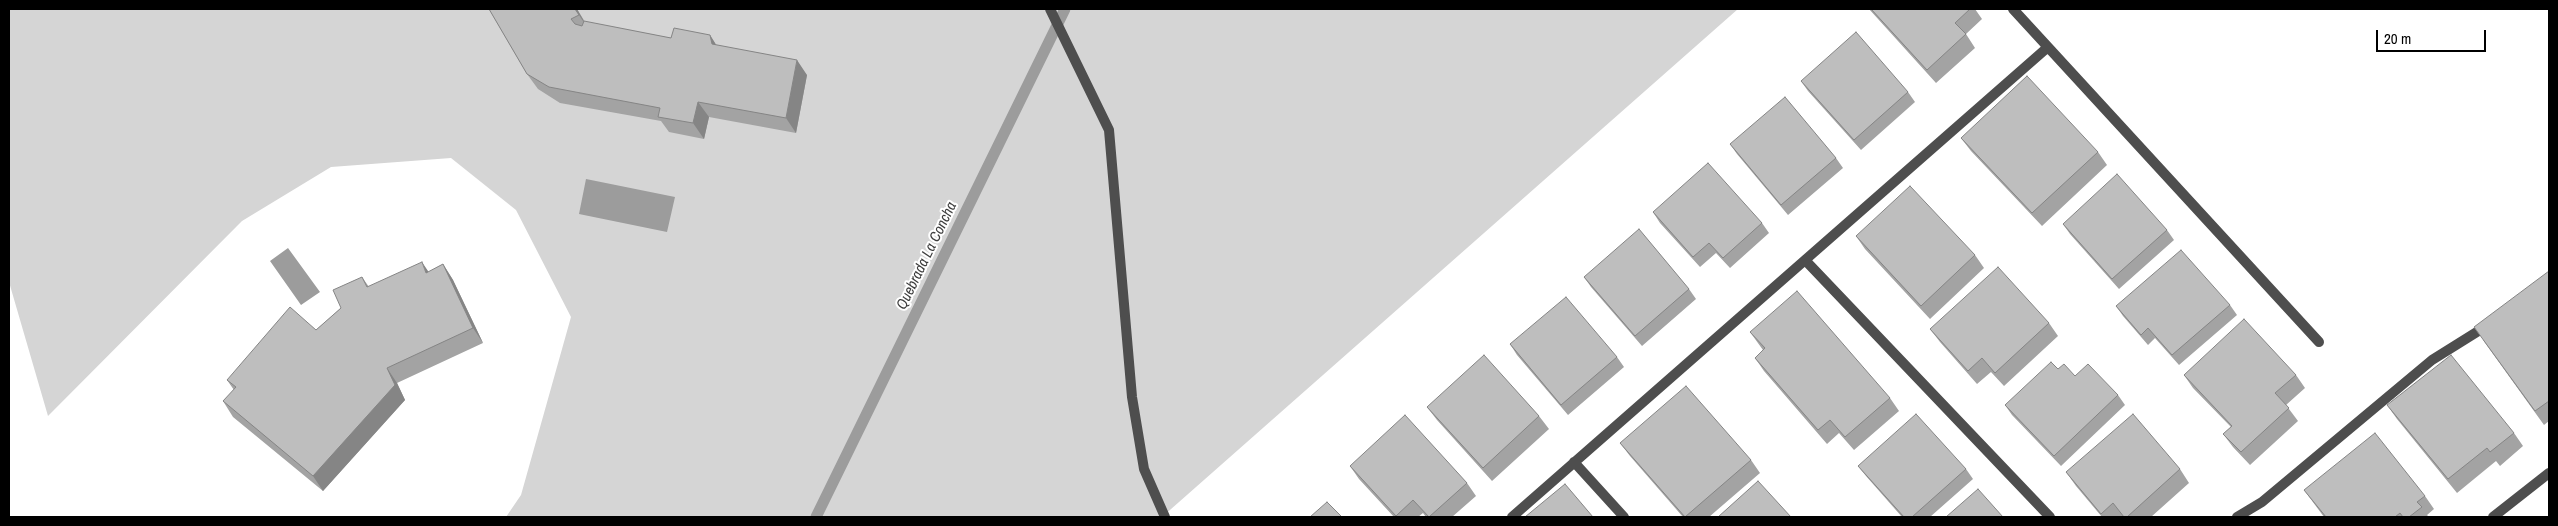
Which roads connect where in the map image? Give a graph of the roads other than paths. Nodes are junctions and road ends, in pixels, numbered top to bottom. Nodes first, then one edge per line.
1 (1050, 9) edge
2 (2012, 9) edge
3 (2048, 47) junction
4 (1805, 260) junction
5 (2496, 319) edge
6 (2319, 342) dead end
7 (1574, 462) junction
8 (2549, 474) edge
9 (1165, 517) edge
10 (1512, 517) edge
11 (1624, 517) edge
12 (2050, 517) edge
13 (2237, 517) edge
14 (2493, 517) edge

1 - 9 street
2 - 3 street
3 - 4 street
3 - 6 street
4 - 7 street
4 - 12 street
5 - 13 street
7 - 10 street
7 - 11 street
8 - 14 street

